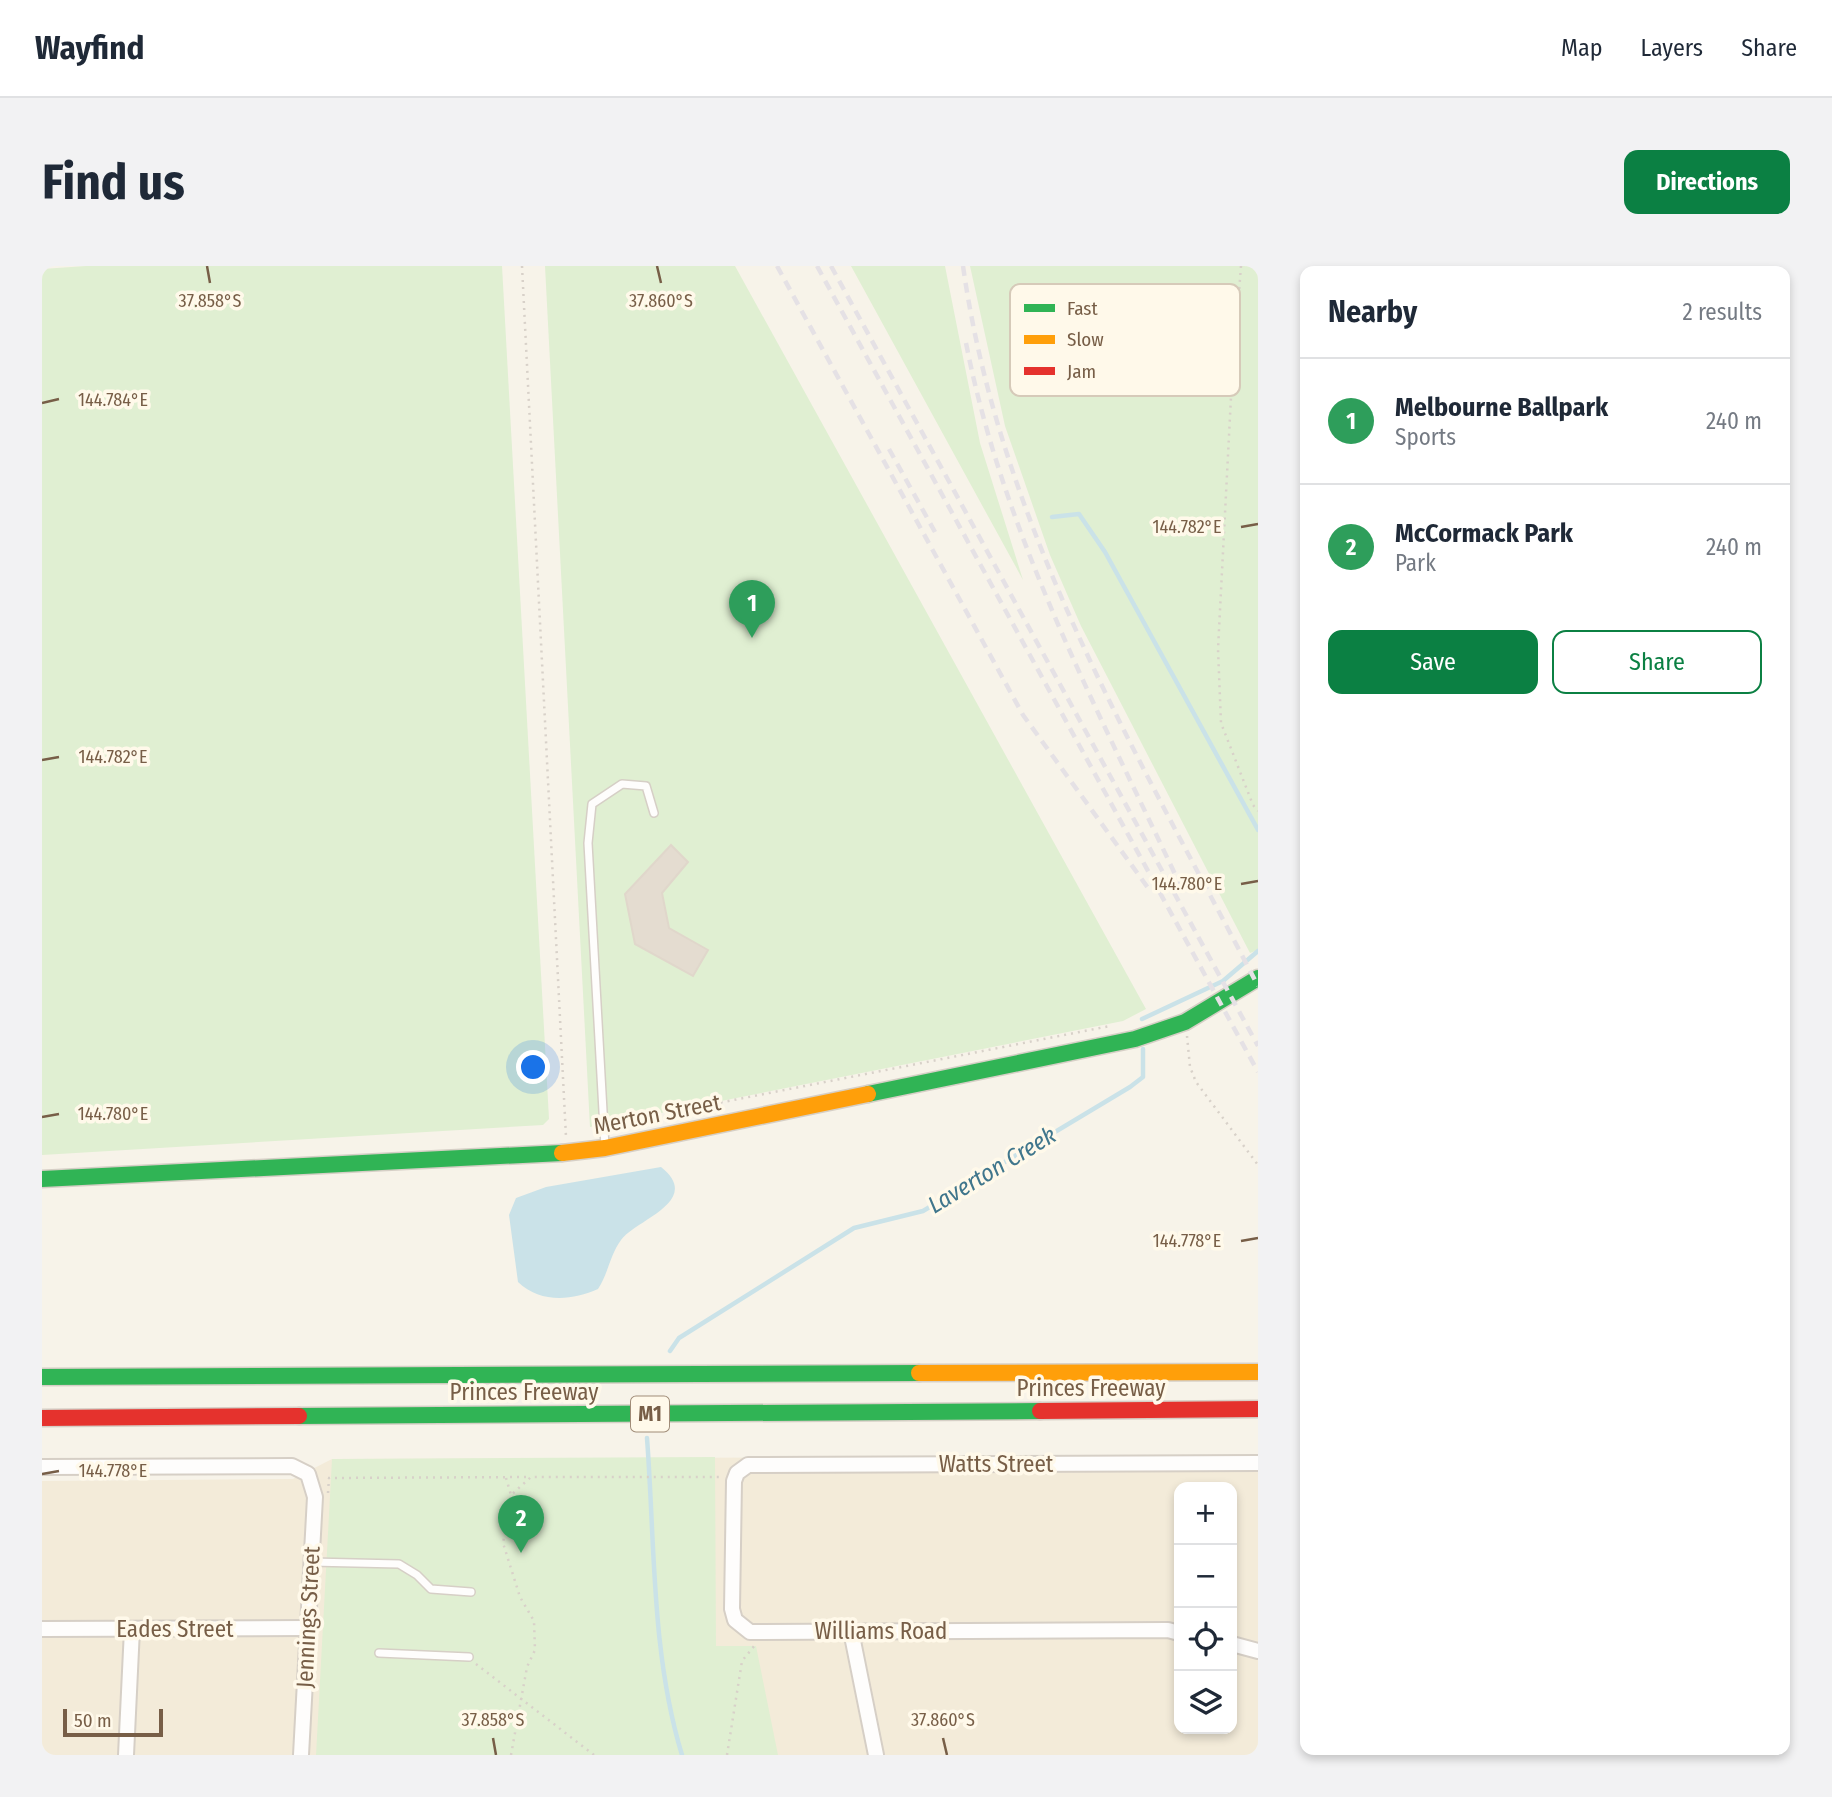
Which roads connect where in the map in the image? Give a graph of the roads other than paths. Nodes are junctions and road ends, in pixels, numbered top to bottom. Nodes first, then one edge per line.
1 (654, 813) dead end
2 (1258, 978) edge
3 (606, 1148) junction
4 (42, 1180) edge
5 (1258, 1372) edge
6 (42, 1377) edge
7 (1258, 1409) edge
8 (42, 1418) edge
9 (1258, 1464) edge
10 (42, 1467) edge
11 (731, 1475) joint
12 (310, 1562) junction
13 (471, 1592) dead end
14 (308, 1628) junction
15 (42, 1629) edge
16 (132, 1629) junction
17 (851, 1630) junction
18 (1174, 1633) edge
19 (1237, 1645) edge
20 (1258, 1651) edge
21 (379, 1653) dead end
22 (469, 1657) dead end
23 (126, 1755) edge
24 (301, 1755) edge
25 (876, 1755) edge

1 - 3 lane
2 - 3 main road, Merton Street
3 - 4 main road, Merton Street
5 - 6 main road, Princes Freeway / M1
7 - 8 main road, Princes Freeway / M1
9 - 11 street, Watts Street
10 - 12 street, Jennings Street
11 - 17 street, Williams Road
12 - 13 lane
12 - 14 street, Jennings Street
14 - 16 street, Eades Street
14 - 24 street, Jennings Street
15 - 16 street, Eades Street
16 - 23 street
17 - 18 street, Williams Road
17 - 25 street
19 - 20 street
21 - 22 lane

